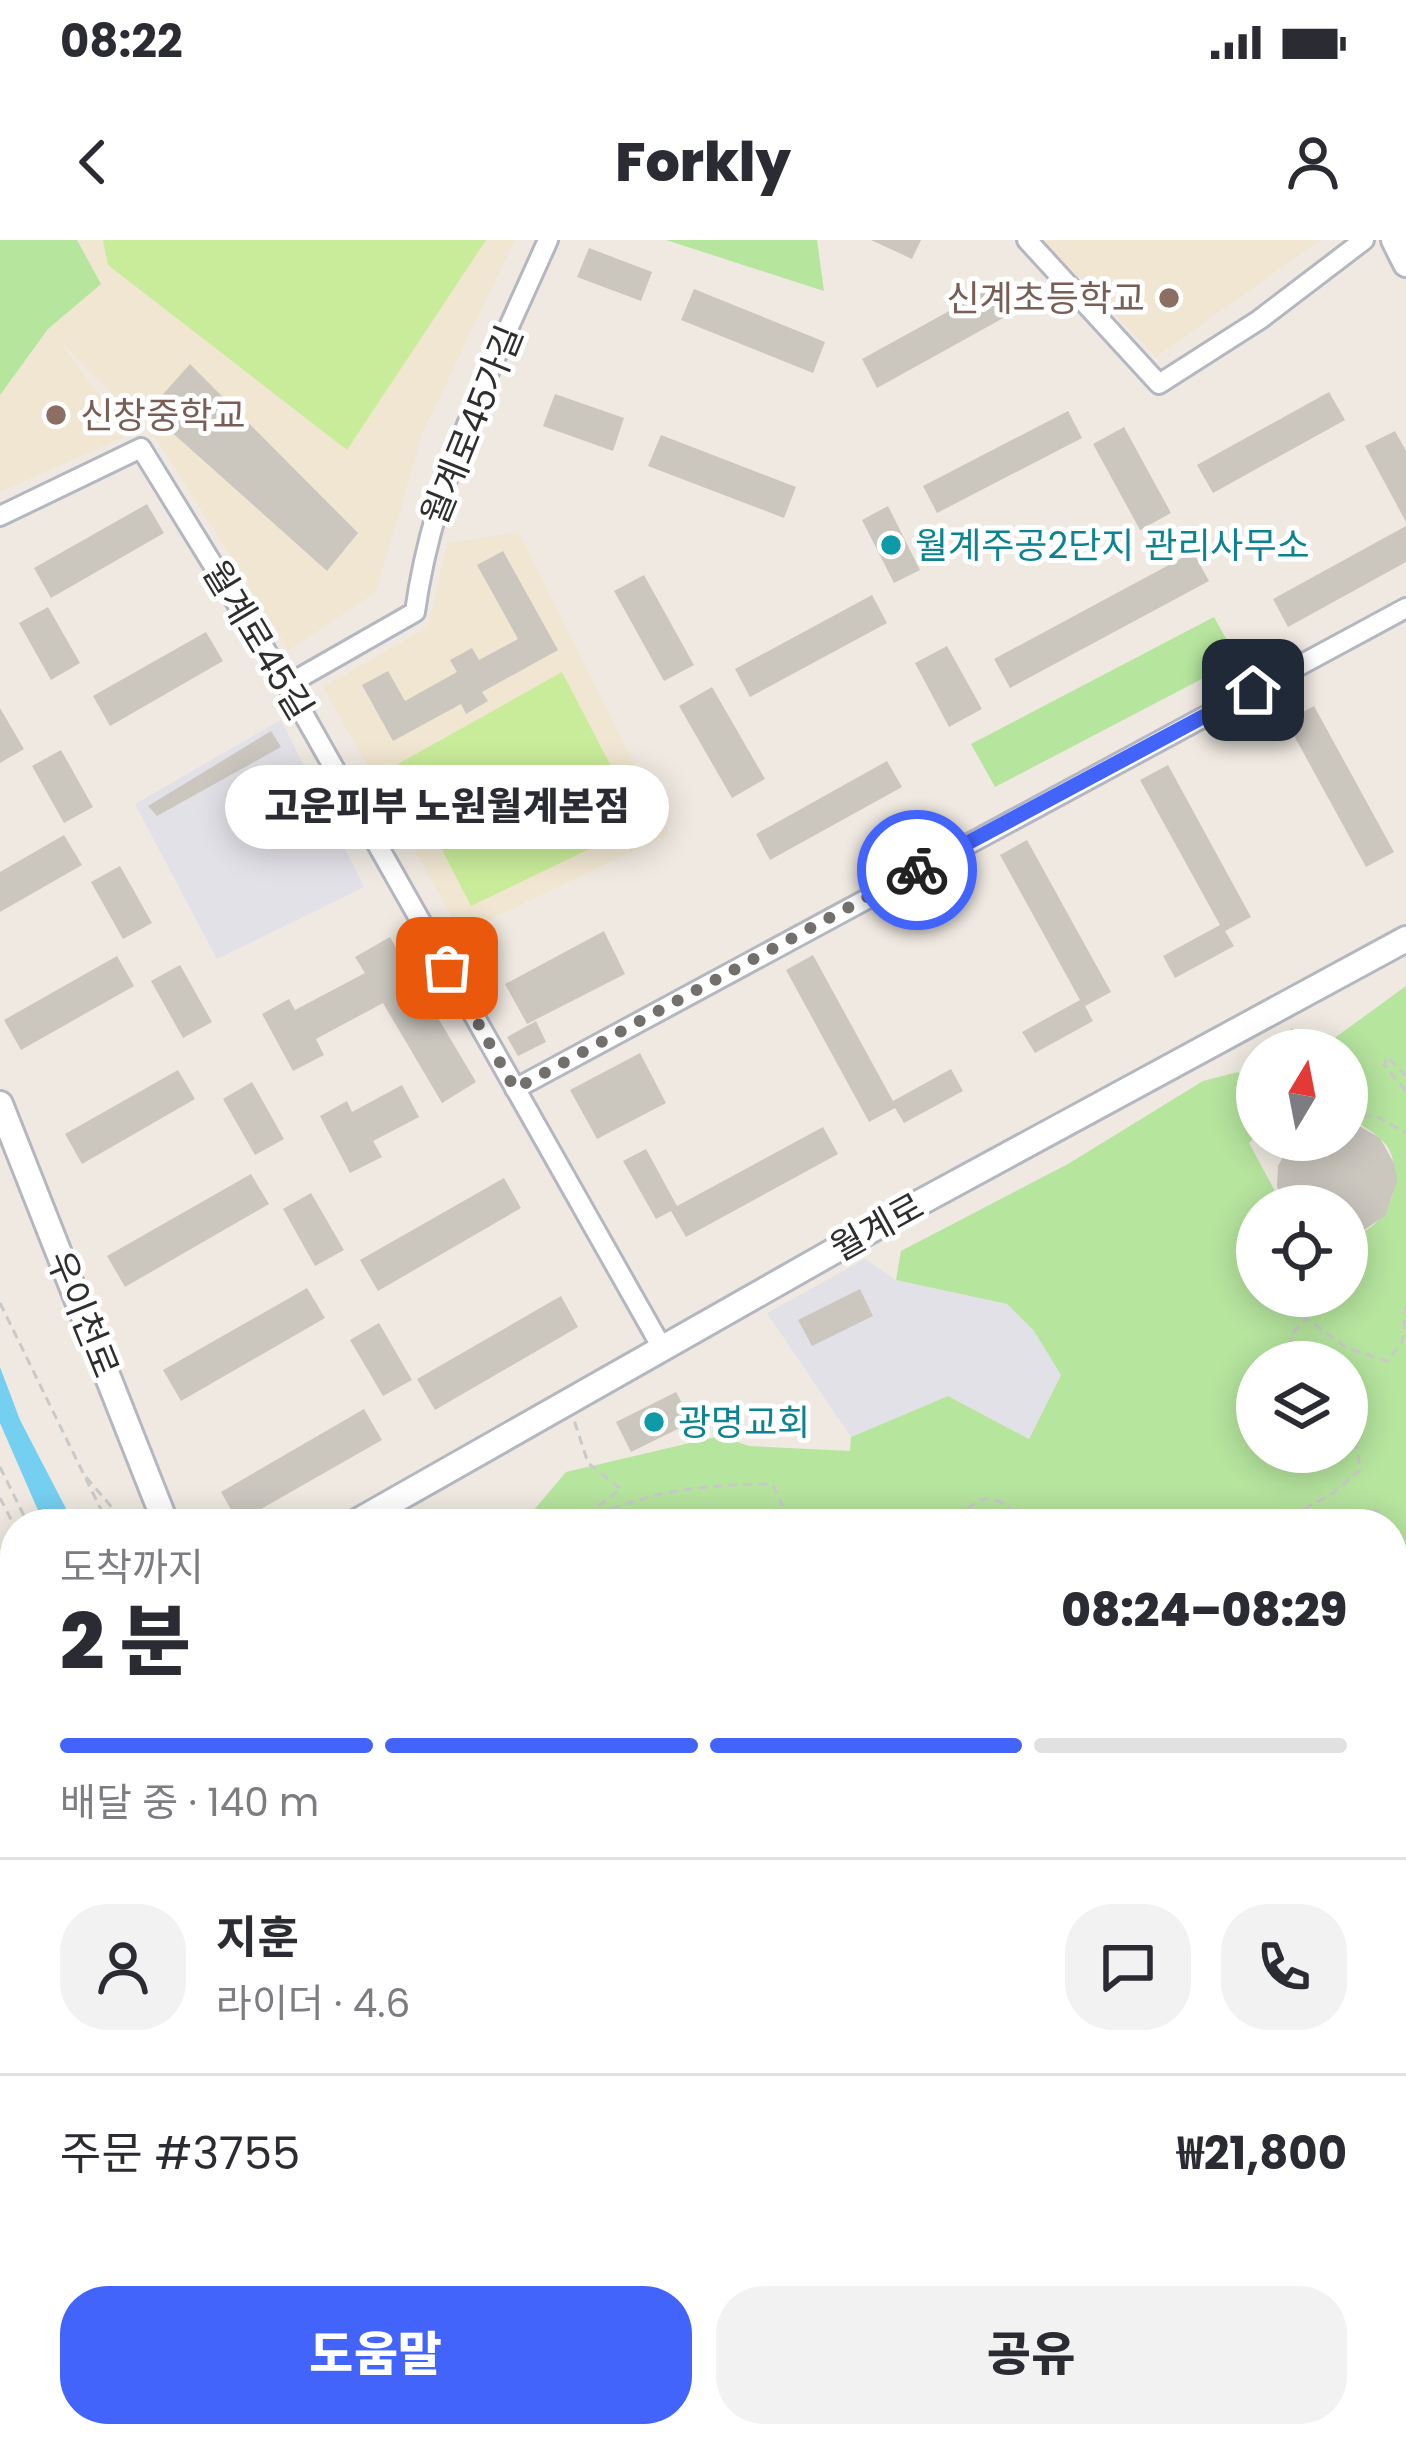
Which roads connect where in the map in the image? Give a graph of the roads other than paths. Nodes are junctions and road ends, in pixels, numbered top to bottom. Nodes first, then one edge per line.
1 (548, 240) edge
2 (1028, 240) edge
3 (1364, 240) edge
4 (1394, 240) edge
5 (1406, 265) edge
6 (0, 516) edge
7 (1406, 608) edge
8 (287, 685) junction
9 (1406, 939) edge
10 (515, 1089) junction
11 (0, 1104) edge
12 (661, 1346) junction
13 (160, 1509) edge
14 (380, 1509) edge

1 - 8 street, 월계로45가길
2 - 3 street
4 - 5 main road
6 - 8 street, 월계로45길
7 - 10 street
8 - 10 street, 월계로45길
9 - 12 main road, 월계로
10 - 12 street, 월계로45길
11 - 13 main road, 우이천로
12 - 14 main road, 월계로

